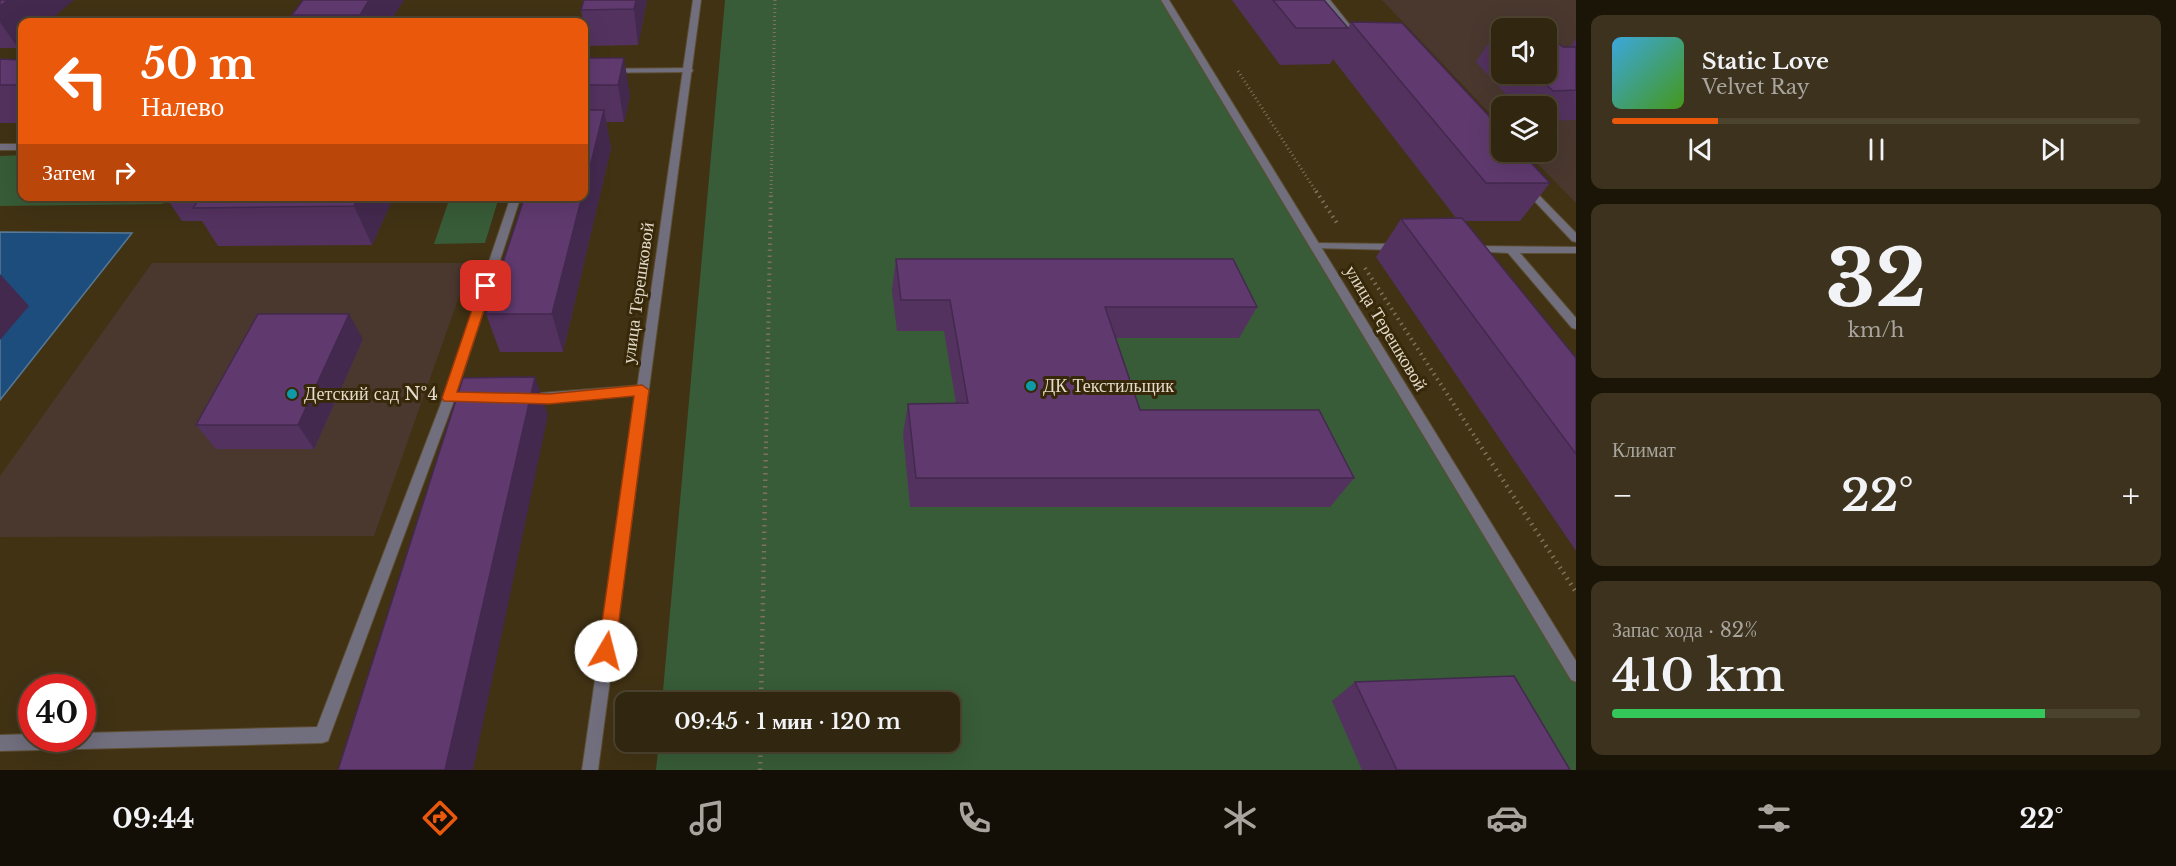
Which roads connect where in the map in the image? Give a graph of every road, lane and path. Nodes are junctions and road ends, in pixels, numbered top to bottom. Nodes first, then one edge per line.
1 (697, 0) edge
2 (775, 0) edge
3 (1165, 0) edge
4 (1326, 0) edge
5 (1367, 45) edge
6 (1234, 65) dead end
7 (689, 70) junction
8 (588, 71) edge
9 (0, 147) edge
10 (18, 147) edge
11 (1519, 179) edge
12 (514, 201) edge
13 (1576, 239) edge
14 (1316, 246) junction
15 (1352, 246) junction
16 (1408, 247) edge
17 (1466, 248) edge
18 (1511, 249) junction
19 (1576, 250) edge
20 (1576, 325) edge
21 (642, 390) junction
22 (515, 398) edge
23 (1576, 591) edge
24 (1576, 675) edge
25 (761, 692) edge
26 (0, 743) edge
27 (761, 752) edge
28 (590, 770) edge
29 (760, 770) edge

1 - 7 street, улица Терешковой
2 - 25 path
3 - 14 street, улица Терешковой
4 - 5 street
6 - 15 path
7 - 8 street
7 - 21 street, улица Терешковой
9 - 10 street
11 - 13 street
12 - 26 street
14 - 15 street
14 - 24 street, улица Терешковой
15 - 16 street
15 - 23 path
17 - 18 street
18 - 19 street
18 - 20 street
21 - 22 street
21 - 28 street, улица Терешковой
27 - 29 path

